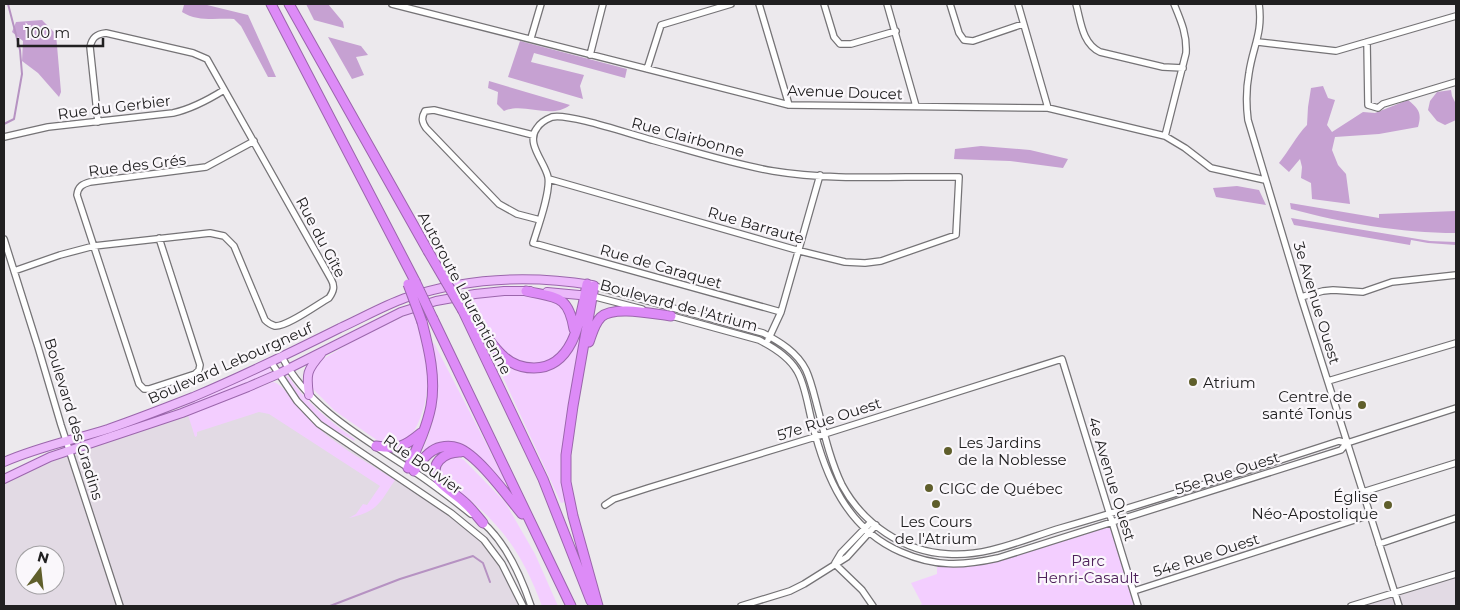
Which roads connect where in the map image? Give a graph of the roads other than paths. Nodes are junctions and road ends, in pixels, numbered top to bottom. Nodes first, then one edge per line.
1 (271, 4) edge
2 (289, 4) edge
3 (392, 4) edge
4 (541, 4) edge
5 (603, 4) edge
6 (731, 4) edge
7 (759, 4) edge
8 (824, 4) edge
9 (888, 4) edge
10 (950, 4) edge
11 (1018, 4) edge
12 (1076, 4) edge
13 (1174, 4) edge
14 (1259, 4) edge
15 (1456, 16) edge
16 (1023, 24) junction
17 (896, 31) junction
18 (531, 38) junction
19 (1258, 42) junction
20 (1367, 42) junction
21 (590, 55) junction
22 (1183, 68) junction
23 (647, 70) junction
24 (1456, 82) edge
25 (224, 90) junction
26 (789, 105) junction
27 (916, 106) junction
28 (1048, 108) junction
29 (98, 122) junction
30 (533, 135) junction
31 (1165, 136) junction
32 (4, 137) edge
33 (254, 141) junction
34 (820, 175) junction
35 (549, 179) junction
36 (1265, 180) junction
37 (540, 220) junction
38 (956, 236) joint
39 (159, 238) junction
40 (4, 239) edge
41 (94, 246) junction
42 (800, 251) junction
43 (14, 271) junction
44 (1456, 275) edge
45 (411, 283) junction
46 (464, 284) joint
47 (590, 285) junction
48 (526, 291) junction
49 (588, 296) junction
50 (1301, 297) junction
51 (436, 301) joint
52 (465, 310) junction
53 (781, 312) junction
54 (671, 316) junction
55 (574, 335) junction
56 (770, 336) junction
57 (766, 343) junction
58 (1456, 343) edge
59 (326, 350) junction
60 (282, 357) junction
61 (1062, 359) joint
62 (271, 362) junction
63 (288, 368) junction
64 (580, 369) junction
65 (278, 374) junction
66 (1328, 381) junction
67 (310, 395) junction
68 (1456, 408) edge
69 (423, 432) junction
70 (824, 434) junction
71 (816, 437) junction
72 (66, 440) junction
73 (1347, 443) junction
74 (376, 446) junction
75 (69, 451) junction
76 (466, 452) junction
77 (4, 462) edge
78 (1456, 463) edge
79 (411, 470) junction
80 (4, 478) edge
81 (401, 479) junction
82 (408, 483) junction
83 (1363, 492) junction
84 (605, 505) dead end
85 (1110, 514) junction
86 (1370, 515) junction
87 (1456, 518) edge
88 (483, 523) junction
89 (1113, 523) junction
90 (873, 524) junction
91 (863, 528) junction
92 (533, 529) junction
93 (870, 534) junction
94 (1379, 544) junction
95 (835, 564) junction
96 (1456, 574) edge
97 (1134, 592) junction
98 (1395, 593) junction
99 (120, 606) edge
100 (523, 606) edge
101 (531, 606) edge
102 (571, 606) edge
103 (593, 606) edge
104 (598, 606) edge
105 (741, 606) edge
106 (873, 606) edge
107 (1138, 606) edge
108 (1351, 606) edge
109 (1399, 606) edge

1 - 45 highway
2 - 52 highway, Autoroute Laurentienne, bridge
3 - 18 street, Avenue Doucet
4 - 18 street
5 - 21 street
6 - 23 street
7 - 26 street
8 - 17 street
9 - 17 street
10 - 16 street
11 - 16 street
12 - 22 street
13 - 22 street
14 - 19 street, 3e Avenue Ouest
15 - 20 street
16 - 28 street
17 - 27 street
18 - 21 street, Avenue Doucet
19 - 20 street
19 - 36 street, 3e Avenue Ouest
20 - 24 street
21 - 23 street, Avenue Doucet
22 - 31 street
23 - 26 street, Avenue Doucet
25 - 29 street, Rue du Gerbier
25 - 29 street, Rue du Gîte
25 - 33 street, Rue du Gîte
26 - 27 street, Avenue Doucet
27 - 28 street, Avenue Doucet
28 - 31 street, Avenue Doucet
29 - 32 street, Rue du Gerbier
30 - 34 street, Rue Clairbonne
30 - 35 street
30 - 37 street
31 - 36 street, Avenue Doucet
33 - 39 street, Rue du Gîte
33 - 41 street, Rue des Grés
34 - 38 street, Rue Clairbonne
34 - 42 street
35 - 37 street
35 - 42 street, Rue Barraute
36 - 50 street, 3e Avenue Ouest
37 - 53 street, Rue de Caraquet
38 - 42 street, Rue Barraute
39 - 41 street, Rue du Gîte
39 - 41 street
40 - 43 street, Boulevard des Gradins
41 - 43 street, Rue du Gîte
42 - 53 street
43 - 72 street, Boulevard des Gradins
44 - 50 street
45 - 69 highway, bridge
45 - 92 highway, bridge
46 - 47 main road, Boulevard de l'Atrium
46 - 60 main road, Boulevard Lebourgneuf
47 - 49 highway
47 - 56 street, Boulevard de l'Atrium
48 - 49 main road, Boulevard de l'Atrium
48 - 51 main road, Boulevard de l'Atrium
48 - 55 highway
49 - 54 street, Boulevard de l'Atrium
49 - 55 highway
49 - 64 highway
50 - 66 street, 3e Avenue Ouest
51 - 59 main road, Boulevard Lebourgneuf
52 - 55 highway
52 - 103 highway, Autoroute Laurentienne
53 - 56 street
54 - 57 street, Boulevard de l'Atrium
54 - 64 highway
56 - 57 street
56 - 70 street, Boulevard de l'Atrium
57 - 71 street, Boulevard de l'Atrium
58 - 66 street
59 - 63 main road, Boulevard Lebourgneuf
59 - 67 main road
60 - 62 main road, Boulevard Lebourgneuf
60 - 63 street, Rue Bouvier
61 - 70 street, 57e Rue Ouest
61 - 85 street, 4e Avenue Ouest
62 - 65 street, Rue Bouvier
62 - 72 main road, Boulevard Lebourgneuf
63 - 65 main road, Boulevard Lebourgneuf
63 - 67 street, Rue Bouvier
64 - 104 highway
65 - 75 main road, Boulevard Lebourgneuf
65 - 81 street, Rue Bouvier
66 - 73 street, 3e Avenue Ouest
67 - 74 street, Rue Bouvier
68 - 73 street, 55e Rue Ouest
69 - 74 highway
69 - 79 highway
70 - 71 street, 57e Rue Ouest
70 - 90 street, Boulevard de l'Atrium
71 - 84 street, 57e Rue Ouest
71 - 91 street, Boulevard de l'Atrium
72 - 75 street, Boulevard des Gradins
72 - 77 main road, Boulevard Lebourgneuf
73 - 83 street, 3e Avenue Ouest
73 - 85 street, 55e Rue Ouest
73 - 89 street, 55e Rue Ouest
74 - 79 street, Rue Bouvier
75 - 80 main road, Boulevard Lebourgneuf
75 - 99 street, Boulevard des Gradins
76 - 79 highway
76 - 88 highway
76 - 92 highway
78 - 83 street
79 - 81 street
79 - 82 street
79 - 88 street, Rue Bouvier
81 - 82 street, Rue Bouvier
82 - 100 street, Rue Bouvier
83 - 86 street, 3e Avenue Ouest
85 - 89 street, 4e Avenue Ouest
85 - 90 street, Boulevard de l'Atrium
86 - 94 street, 3e Avenue Ouest
86 - 97 street, 54e Rue Ouest
87 - 94 street
88 - 101 street, Rue Bouvier
89 - 93 street, Boulevard de l'Atrium
89 - 97 street, 4e Avenue Ouest
90 - 91 street
90 - 93 street
91 - 93 street, Boulevard de l'Atrium
91 - 95 street
92 - 102 highway
93 - 95 street
94 - 98 street, 3e Avenue Ouest
95 - 105 street
95 - 106 street
96 - 98 street
97 - 107 street, 4e Avenue Ouest
98 - 108 street
98 - 109 street, 3e Avenue Ouest

